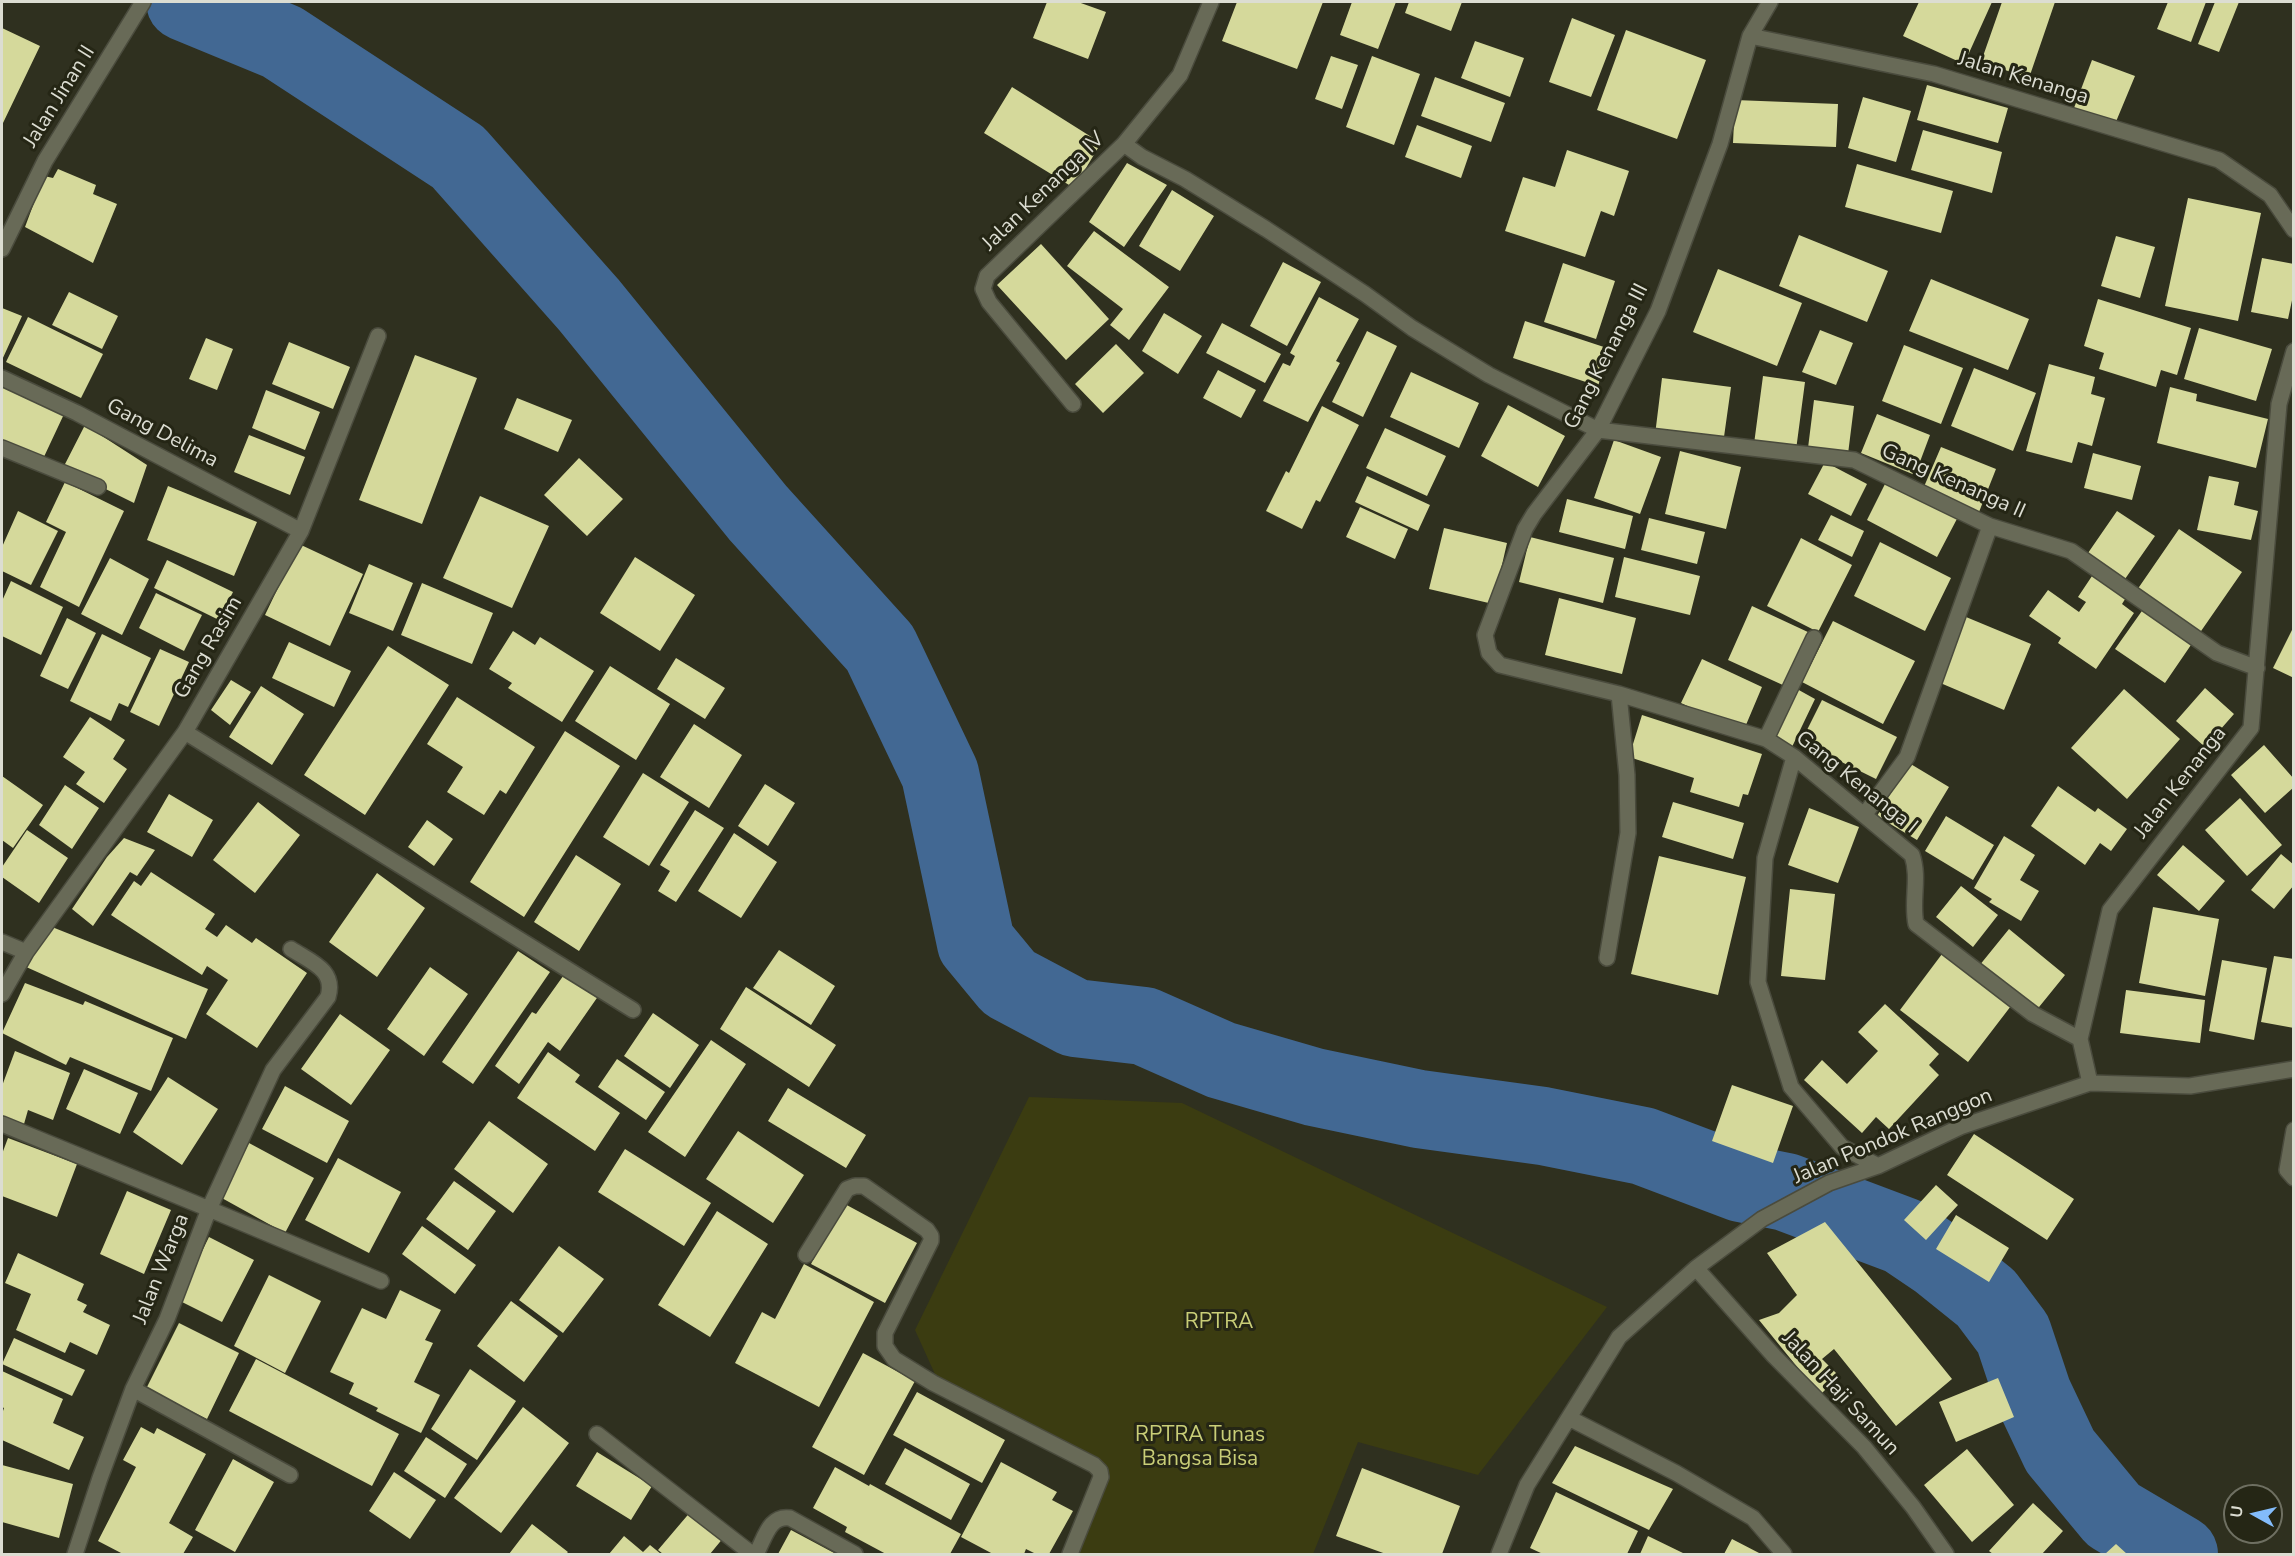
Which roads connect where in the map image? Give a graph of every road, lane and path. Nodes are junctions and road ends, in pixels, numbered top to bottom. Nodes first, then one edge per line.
1 (143, 2) edge
2 (1211, 2) edge
3 (1770, 2) edge
4 (1750, 36) junction
5 (1124, 144) junction
6 (2294, 230) edge
7 (2, 249) edge
8 (378, 336) dead end
9 (2294, 351) edge
10 (2, 378) edge
11 (1073, 404) dead end
12 (1599, 430) junction
13 (2, 448) edge
14 (98, 487) dead end
15 (1990, 526) junction
16 (301, 531) junction
17 (1814, 638) dead end
18 (2257, 668) junction
19 (1619, 694) junction
20 (185, 732) junction
21 (1766, 739) junction
22 (1794, 757) junction
23 (1865, 814) junction
24 (2, 942) edge
25 (291, 949) dead end
26 (26, 952) junction
27 (1607, 958) dead end
28 (2, 994) edge
29 (633, 1010) dead end
30 (2080, 1040) junction
31 (2293, 1071) edge
32 (2090, 1083) junction
33 (2, 1124) edge
34 (2294, 1130) edge
35 (1878, 1166) junction
36 (2294, 1178) edge
37 (209, 1209) junction
38 (806, 1255) dead end
39 (1696, 1268) junction
40 (381, 1281) dead end
41 (133, 1389) junction
42 (1569, 1418) junction
43 (597, 1434) dead end
44 (290, 1475) dead end
45 (75, 1554) edge
46 (754, 1554) edge
47 (855, 1554) edge
48 (1070, 1554) edge
49 (1499, 1554) edge
50 (1784, 1554) edge
51 (1946, 1554) edge

1 - 7 street, Jalan Jinan II
2 - 5 street, Jalan Kenanga IV
3 - 4 street
4 - 6 street, Jalan Kenanga
4 - 12 street, Gang Kenanga III
5 - 11 street, Jalan Kenanga IV
5 - 12 street, Gang Kenanga II
8 - 16 street, Gang Rasim
9 - 18 street, Jalan Kenanga
10 - 16 street, Gang Delima
12 - 15 street, Gang Kenanga II
12 - 19 street, Gang Kenanga III
13 - 14 street
15 - 18 street, Gang Kenanga II
15 - 23 street
16 - 20 street, Gang Rasim
17 - 21 street
18 - 30 street, Jalan Kenanga
19 - 21 street, Gang Kenanga I
19 - 27 street
20 - 26 street, Gang Rasim
20 - 29 street
21 - 22 street, Gang Kenanga I
22 - 23 street, Gang Kenanga I
22 - 35 street
23 - 30 street, Gang Kenanga I
24 - 26 street
25 - 37 street
26 - 28 street
30 - 32 street, Jalan Kenanga
31 - 32 street, Jalan Pondok Ranggon
32 - 35 street, Jalan Pondok Ranggon
33 - 37 street, Jalan Warga
34 - 36 street
35 - 39 street, Jalan Pondok Ranggon
37 - 40 street
37 - 41 street, Jalan Warga
38 - 48 street
39 - 42 street, Jalan Pondok Ranggon
39 - 51 street, Jalan Haji Samun
41 - 44 street
41 - 45 street, Jalan Warga
42 - 49 street, Jalan Pondok Ranggon
42 - 50 street
43 - 46 street
46 - 47 street

